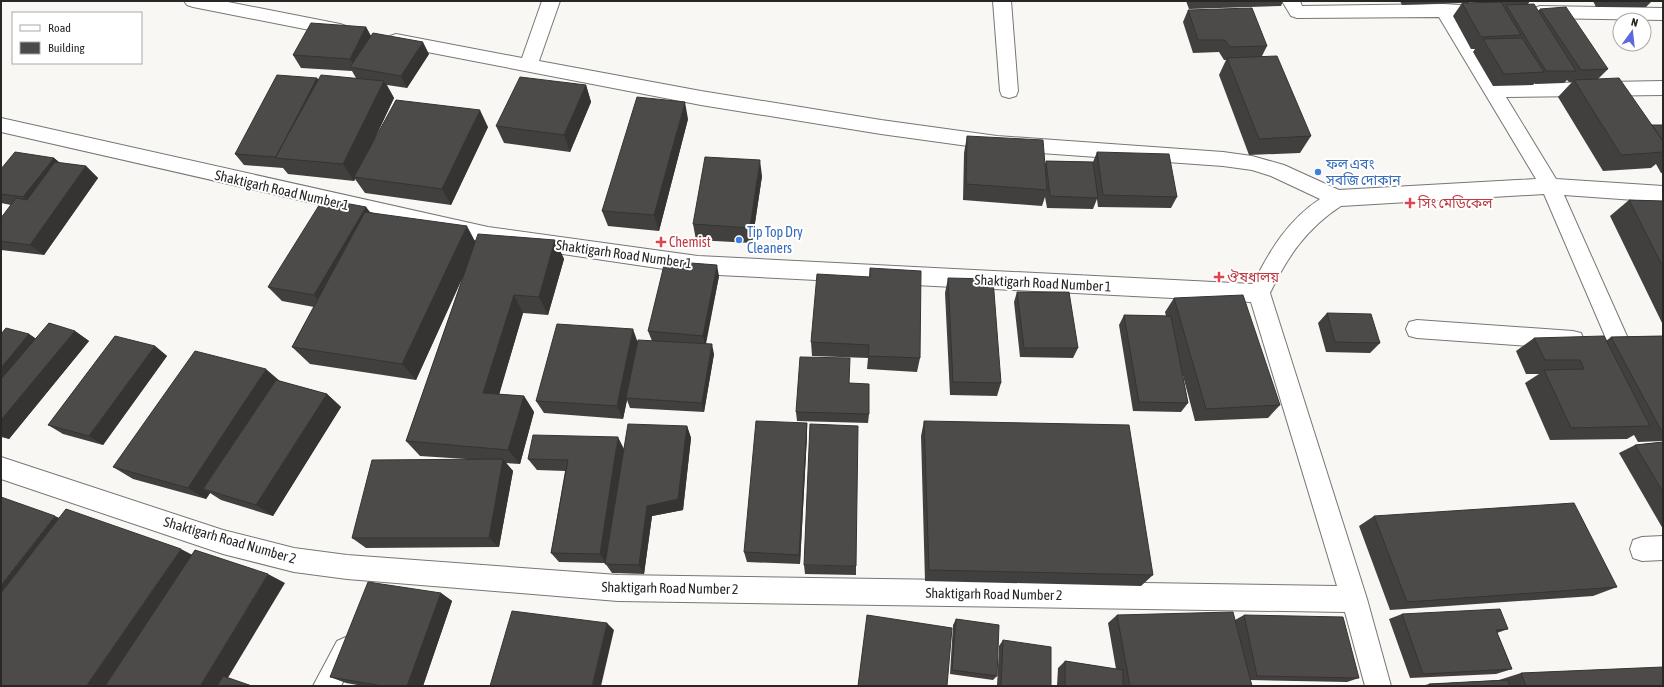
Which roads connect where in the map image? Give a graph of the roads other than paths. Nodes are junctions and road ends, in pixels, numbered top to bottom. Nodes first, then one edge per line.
1 (193, 1) edge
2 (551, 1) edge
3 (1002, 1) edge
4 (1291, 1) edge
5 (237, 5) edge
6 (1443, 10) junction
7 (1663, 14) edge
8 (358, 33) edge
9 (381, 38) edge
10 (528, 66) junction
11 (1663, 88) edge
12 (1009, 91) dead end
13 (1492, 91) junction
14 (1, 125) edge
15 (1550, 186) junction
16 (1663, 194) edge
17 (1337, 198) junction
18 (1259, 293) junction
19 (1417, 329) dead end
20 (1641, 342) edge
21 (1619, 343) junction
22 (1, 468) edge
23 (1354, 599) junction
24 (356, 631) edge
25 (326, 686) edge
26 (1378, 686) edge

1 - 5 street
2 - 10 street
3 - 12 street
4 - 6 street
5 - 8 street
6 - 7 street
6 - 13 street
9 - 10 street
10 - 17 street
11 - 13 street
13 - 15 street
14 - 18 street, Shaktigarh Road Number 1
15 - 16 street
15 - 17 street
15 - 21 street
17 - 18 street
18 - 23 street
19 - 21 street
20 - 21 street
22 - 23 street, Shaktigarh Road Number 2
23 - 26 street
24 - 25 street

